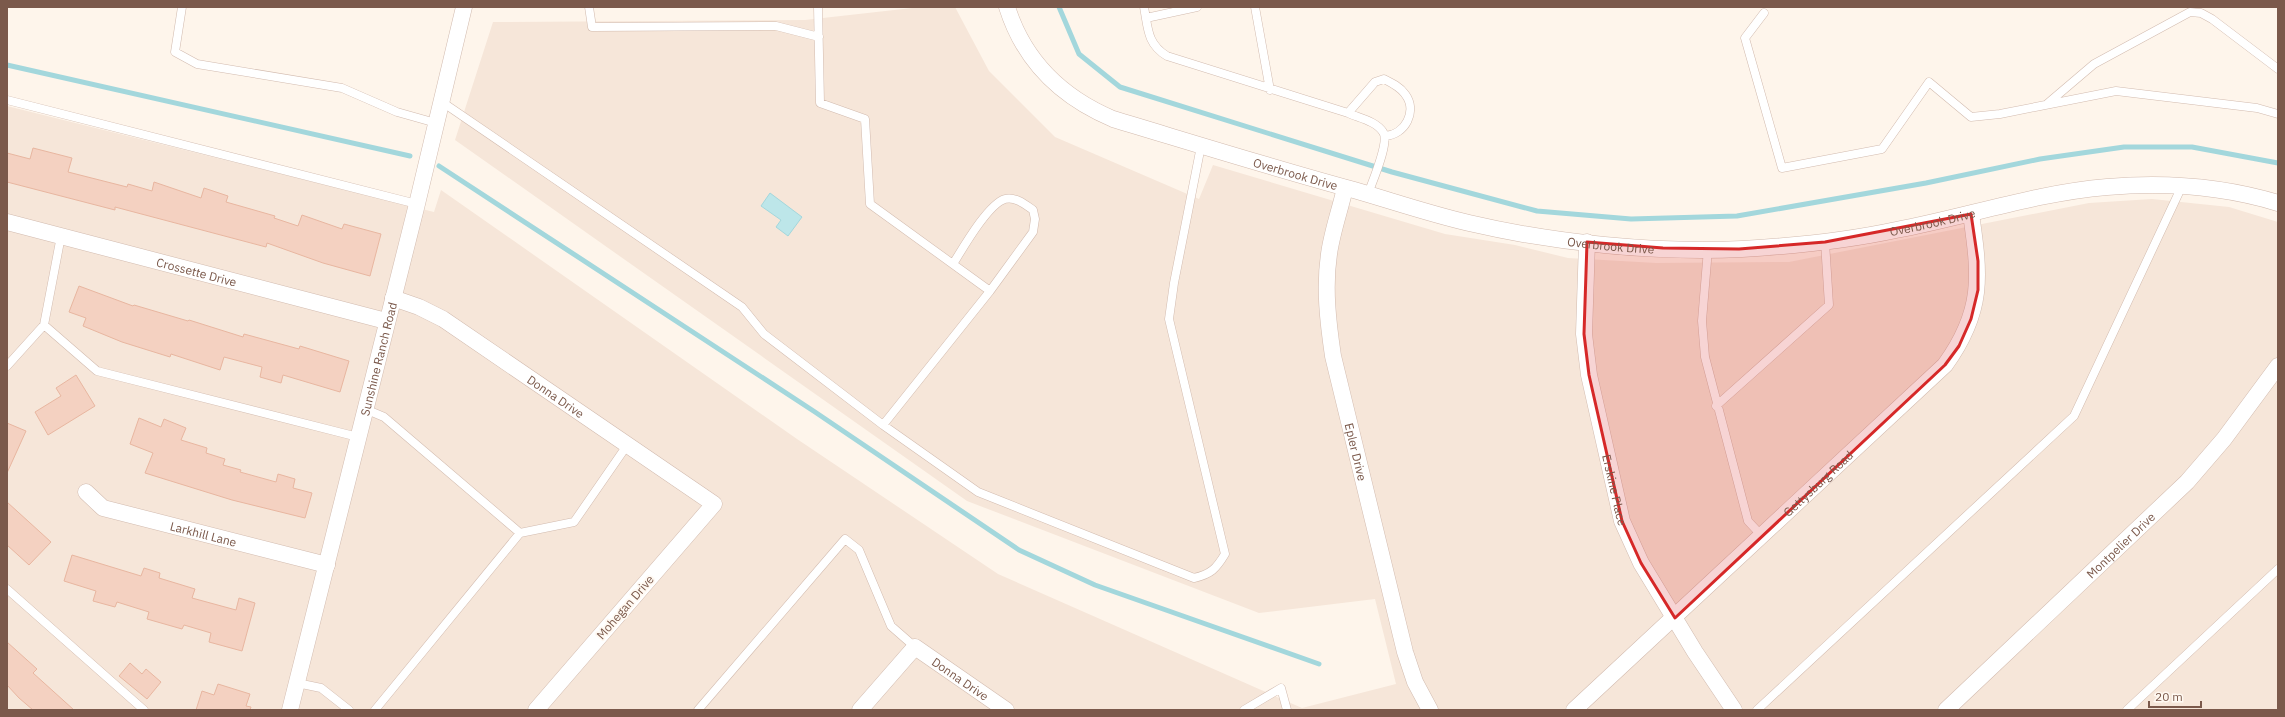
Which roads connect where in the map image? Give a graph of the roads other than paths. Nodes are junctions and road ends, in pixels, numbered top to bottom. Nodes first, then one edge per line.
1 (182, 7) edge
2 (464, 7) edge
3 (589, 7) edge
4 (818, 7) edge
5 (1007, 7) edge
6 (1144, 7) edge
7 (1197, 7) edge
8 (1255, 7) edge
9 (1764, 13) dead end
10 (1146, 18) junction
11 (819, 38) junction
12 (2278, 68) edge
13 (1270, 90) junction
14 (7, 100) edge
15 (442, 102) junction
16 (2047, 104) junction
17 (1348, 114) junction
18 (2278, 114) edge
19 (436, 123) junction
20 (1385, 136) junction
21 (1201, 146) junction
22 (2182, 186) junction
23 (1345, 188) junction
24 (1368, 194) junction
25 (2278, 203) edge
26 (417, 204) junction
27 (1971, 214) junction
28 (7, 222) edge
29 (61, 236) junction
30 (1586, 242) junction
31 (1825, 242) junction
32 (1708, 248) junction
33 (953, 264) junction
34 (990, 291) junction
35 (393, 298) junction
36 (386, 321) junction
37 (44, 325) junction
38 (7, 366) edge
39 (2278, 366) edge
40 (1716, 406) junction
41 (365, 409) junction
42 (883, 425) junction
43 (358, 437) junction
44 (628, 444) junction
45 (86, 492) dead end
46 (714, 504) joint
47 (520, 533) junction
48 (1762, 536) junction
49 (327, 565) junction
50 (2278, 569) edge
51 (7, 589) edge
52 (1675, 618) junction
53 (914, 647) junction
54 (297, 683) junction
55 (144, 710) edge
56 (290, 710) edge
57 (349, 710) edge
58 (375, 710) edge
59 (536, 710) edge
60 (698, 710) edge
61 (860, 710) edge
62 (1006, 710) edge
63 (1244, 710) edge
64 (1287, 710) edge
65 (1430, 710) edge
66 (1574, 710) edge
67 (1734, 710) edge
68 (1758, 710) edge
69 (1946, 710) edge
70 (2127, 710) edge

1 - 19 lane
2 - 15 street, Sunshine Ranch Road
3 - 11 lane
4 - 11 lane
5 - 21 street, Overbrook Drive
6 - 10 lane
7 - 10 lane
8 - 13 lane
9 - 16 lane
10 - 13 lane
11 - 33 lane
12 - 16 lane
13 - 17 lane
14 - 26 lane
15 - 19 street, Sunshine Ranch Road
15 - 42 lane
16 - 18 lane
17 - 20 lane
17 - 20 lane
19 - 26 street, Sunshine Ranch Road
20 - 24 lane
21 - 23 street, Overbrook Drive
21 - 42 lane
22 - 25 street, Overbrook Drive
22 - 27 street, Overbrook Drive
22 - 68 lane
23 - 24 street, Overbrook Drive
23 - 65 street, Epler Drive
24 - 30 street, Overbrook Drive
26 - 35 street, Sunshine Ranch Road
27 - 31 street, Overbrook Drive
27 - 48 street, Gettysburg Road
28 - 29 street, Crossette Drive
29 - 36 street, Crossette Drive
29 - 37 lane
30 - 32 street, Overbrook Drive
30 - 52 street, Erskine Place
31 - 32 street, Overbrook Drive
31 - 40 lane
32 - 40 lane
33 - 34 lane
33 - 34 lane
34 - 42 lane
35 - 36 street, Sunshine Ranch Road
35 - 44 street, Donna Drive
36 - 41 street, Sunshine Ranch Road
37 - 38 lane
37 - 43 lane
39 - 69 street, Montpelier Drive
40 - 48 lane
41 - 43 street, Sunshine Ranch Road
41 - 47 lane
43 - 49 street, Sunshine Ranch Road
44 - 46 street, Donna Drive
44 - 47 lane
45 - 49 street, Larkhill Lane
46 - 59 street, Mohegan Drive
47 - 58 lane
48 - 52 street, Gettysburg Road
49 - 54 street, Sunshine Ranch Road
50 - 70 lane
51 - 55 lane
52 - 66 street, Gettysburg Road
52 - 67 street, Erskine Place
53 - 60 lane
53 - 61 street
53 - 62 street, Donna Drive
54 - 56 street, Sunshine Ranch Road
54 - 57 lane
63 - 64 lane

